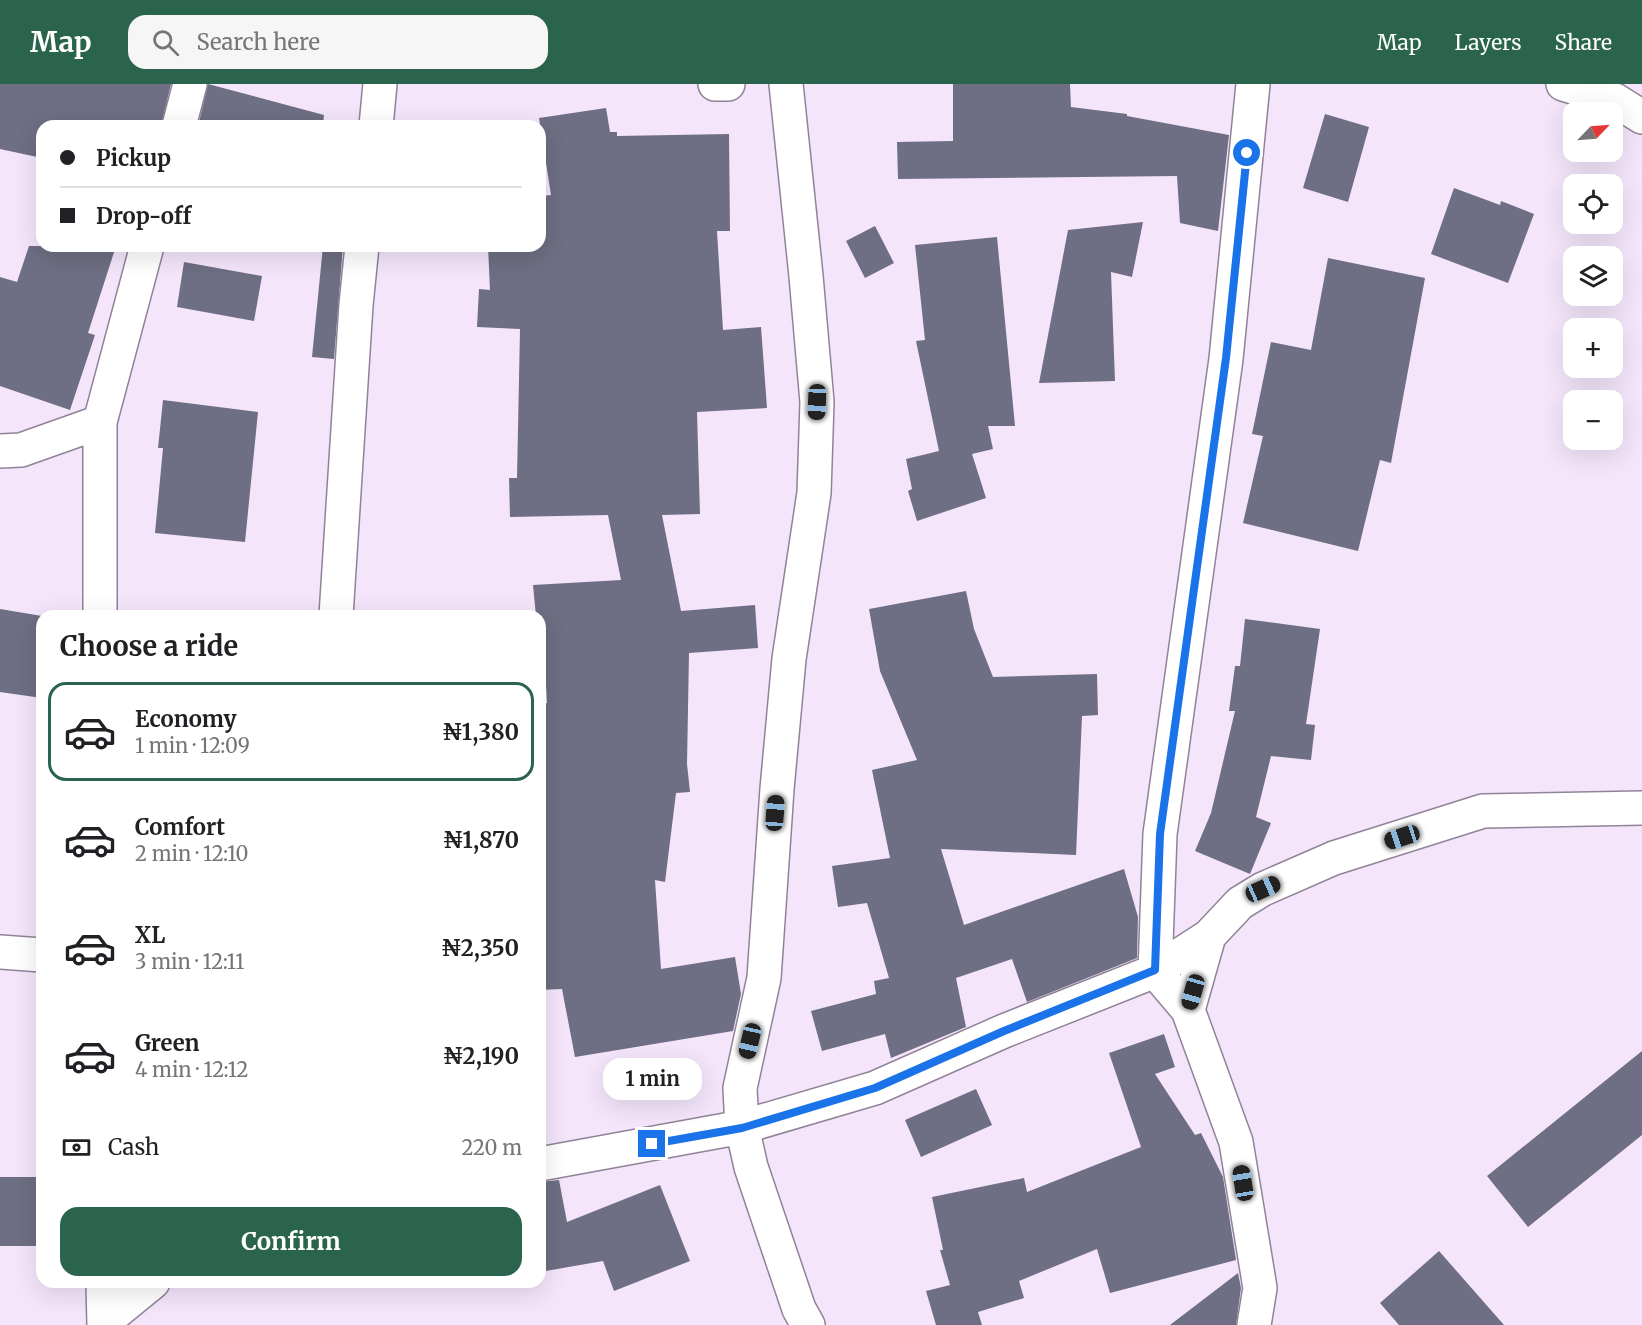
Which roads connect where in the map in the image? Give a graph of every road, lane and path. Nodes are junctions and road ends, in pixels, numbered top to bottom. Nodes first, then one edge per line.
1 (190, 84) edge
2 (380, 84) edge
3 (715, 84) edge
4 (728, 84) edge
5 (786, 84) edge
6 (1253, 84) edge
7 (1563, 84) edge
8 (1629, 93) edge
9 (1642, 117) edge
10 (181, 120) edge
11 (377, 120) edge
12 (145, 252) edge
13 (361, 252) edge
14 (100, 422) junction
15 (0, 451) edge
16 (100, 610) edge
17 (336, 610) edge
18 (1634, 804) edge
19 (1209, 936) junction
20 (0, 952) edge
21 (36, 955) edge
22 (1155, 970) junction
23 (1188, 1010) junction
24 (742, 1128) junction
25 (546, 1163) edge
26 (103, 1288) edge
27 (146, 1288) edge
28 (104, 1323) edge
29 (808, 1325) edge
30 (1254, 1325) edge

1 - 10 street
2 - 11 street
3 - 4 street
5 - 24 street
6 - 22 street
7 - 8 street
8 - 9 street
12 - 14 street
13 - 17 street
14 - 15 street
14 - 16 street
18 - 19 street
19 - 22 street
19 - 23 street
20 - 21 street
22 - 23 street
22 - 24 street
23 - 30 street
24 - 25 street
24 - 29 street
26 - 28 street
27 - 28 street

